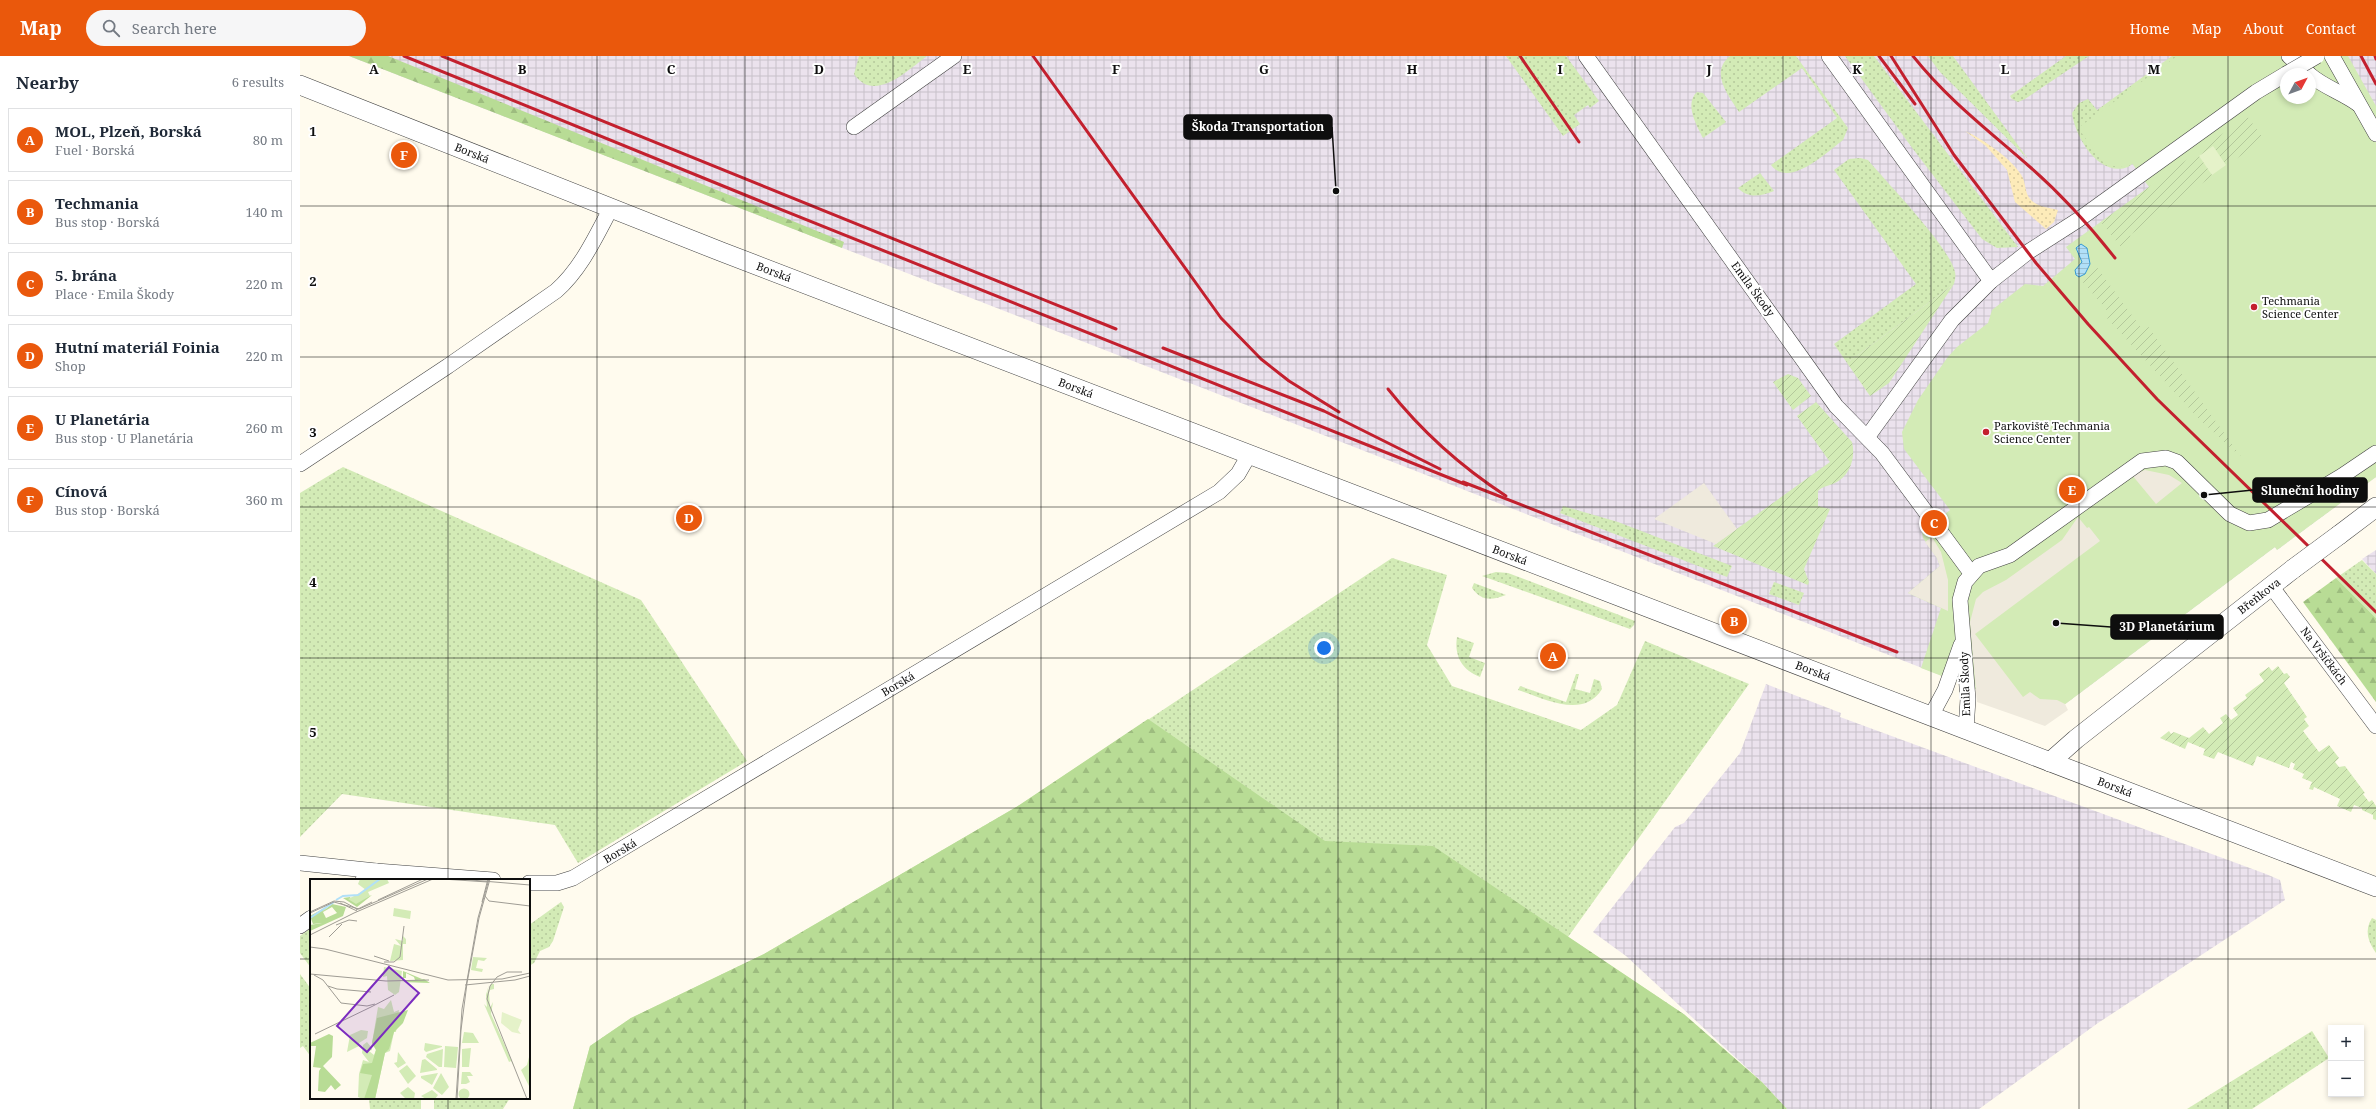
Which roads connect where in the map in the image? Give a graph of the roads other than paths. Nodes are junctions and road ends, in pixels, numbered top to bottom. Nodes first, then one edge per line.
1 (954, 56) edge
2 (1586, 56) edge
3 (1829, 56) edge
4 (2289, 56) edge
5 (2317, 56) edge
6 (2332, 56) edge
7 (2296, 68) edge
8 (2303, 68) edge
9 (2280, 78) edge
10 (2316, 80) edge
11 (300, 85) edge
12 (2360, 106) junction
13 (854, 128) dead end
14 (2376, 134) edge
15 (611, 208) junction
16 (1991, 281) junction
17 (1868, 436) junction
18 (2376, 453) edge
19 (1249, 455) junction
20 (300, 464) edge
21 (2376, 507) edge
22 (1928, 515) tunnel mouth
23 (1940, 531) tunnel mouth
24 (1971, 573) junction
25 (2271, 586) junction
26 (1963, 638) junction
27 (1931, 716) junction
28 (2376, 726) edge
29 (1966, 730) junction
30 (2050, 762) junction
31 (300, 863) edge
32 (376, 871) junction
33 (365, 879) edge
34 (480, 879) edge
35 (530, 883) edge
36 (2376, 887) edge
37 (310, 919) edge
38 (300, 926) edge

1 - 13 street
2 - 17 street, Emila Škody
3 - 16 street
4 - 8 street
5 - 7 street, bridge
6 - 12 street
9 - 16 street
10 - 12 street
11 - 15 street, Borská
12 - 14 street
15 - 19 street, Borská
15 - 20 street
16 - 17 street
17 - 22 street, Emila Škody
18 - 24 street
19 - 27 street, Borská
19 - 35 street, Borská
21 - 25 street, Břeňkova, bridge
23 - 24 street
24 - 26 street, Emila Škody
25 - 28 street, Na Vršíčkách
25 - 30 street, Břeňkova
26 - 27 street, Emila Škody
26 - 29 street, Emila Škody
27 - 29 street, Borská
29 - 30 street, Borská
30 - 36 street, Borská
31 - 32 street
32 - 33 street
32 - 34 street
37 - 38 street

